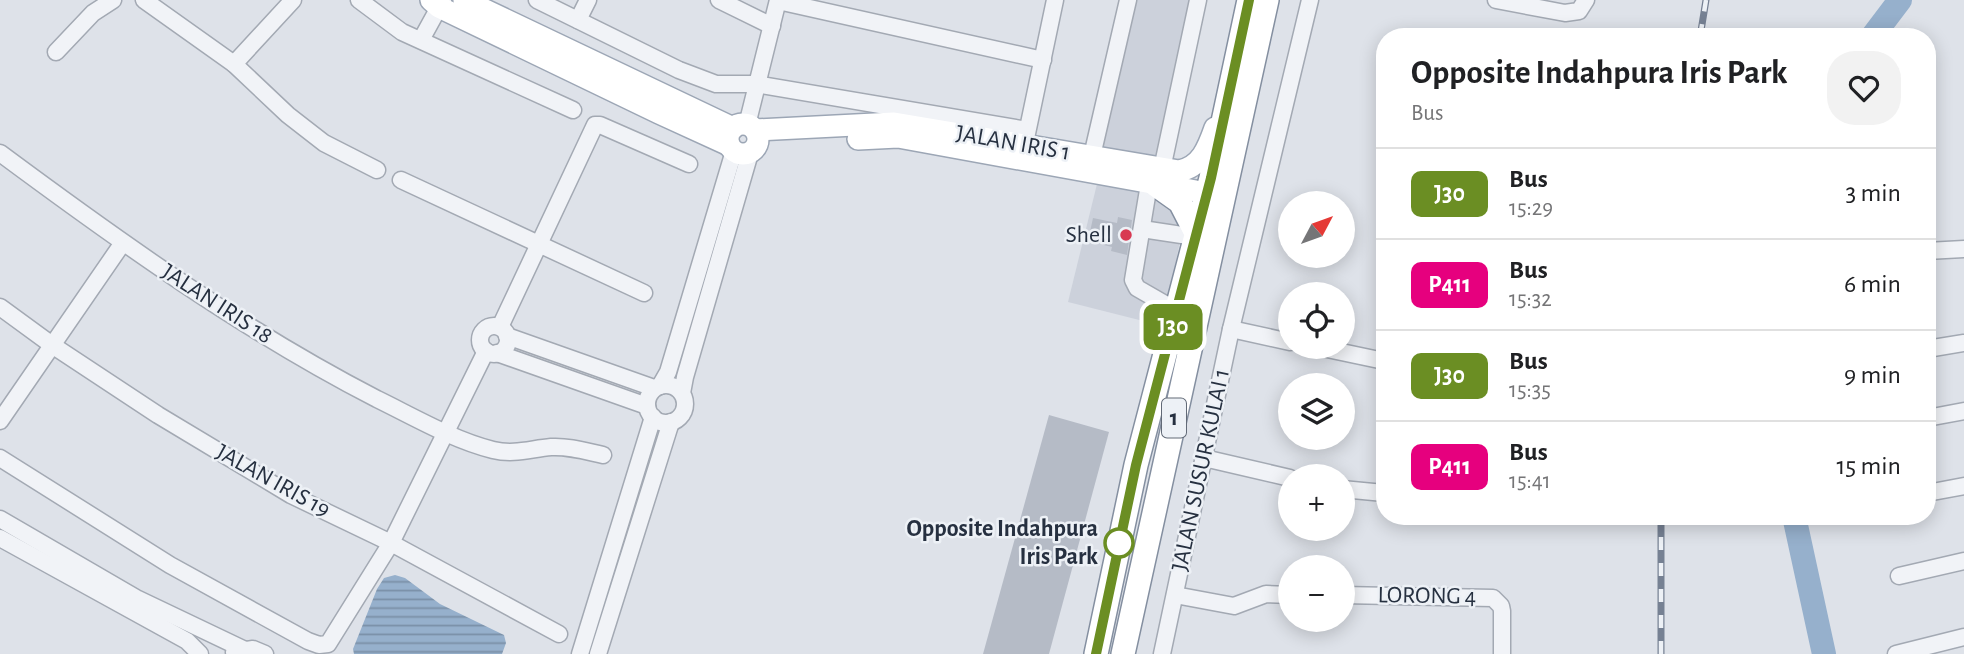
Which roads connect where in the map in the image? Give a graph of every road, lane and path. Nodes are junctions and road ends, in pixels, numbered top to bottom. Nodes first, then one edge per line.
1 (113, 0) edge
2 (144, 0) edge
3 (293, 0) edge
4 (359, 0) edge
5 (464, 0) edge
6 (537, 0) edge
7 (588, 0) edge
8 (719, 0) edge
9 (778, 0) edge
10 (1055, 0) edge
11 (1128, 0) edge
12 (1198, 0) edge
13 (1249, 0) edge
14 (1268, 0) edge
15 (1310, 0) edge
16 (1586, 0) edge
17 (1505, 1) edge
18 (438, 2) edge
19 (578, 20) junction
20 (772, 26) junction
21 (421, 40) junction
22 (57, 52) dead end
23 (1042, 60) junction
24 (234, 64) junction
25 (679, 70) junction
26 (756, 84) junction
27 (1227, 99) junction
28 (663, 105) junction
29 (573, 110) dead end
30 (1026, 137) junction
31 (744, 139) junction
32 (0, 153) edge
33 (1092, 156) junction
34 (689, 164) dead end
35 (377, 170) dead end
36 (1156, 179) junction
37 (401, 180) dead end
38 (1217, 187) junction
39 (1142, 229) junction
40 (1195, 235) junction
41 (539, 243) junction
42 (122, 244) junction
43 (1964, 249) edge
44 (1936, 251) edge
45 (644, 293) dead end
46 (0, 307) edge
47 (1177, 311) junction
48 (1231, 329) junction
49 (504, 332) junction
50 (1278, 339) edge
51 (1964, 343) edge
52 (51, 345) junction
53 (1936, 348) edge
54 (491, 352) junction
55 (1355, 355) edge
56 (1376, 359) edge
57 (657, 387) junction
58 (682, 393) junction
59 (1964, 411) edge
60 (650, 412) junction
61 (1936, 416) edge
62 (0, 421) edge
63 (671, 422) junction
64 (447, 433) junction
65 (603, 455) dead end
66 (0, 458) edge
67 (1204, 458) junction
68 (1278, 475) edge
69 (1964, 486) edge
70 (1355, 490) edge
71 (1376, 491) edge
72 (1936, 491) edge
73 (0, 519) edge
74 (0, 538) edge
75 (391, 543) junction
76 (1964, 561) edge
77 (1899, 576) dead end
78 (1278, 594) edge
79 (1175, 595) junction
80 (1355, 595) edge
81 (559, 634) dead end
82 (1964, 637) edge
83 (237, 652) edge
84 (200, 654) edge
85 (265, 654) edge
86 (580, 654) edge
87 (598, 654) edge
88 (1096, 654) edge
89 (1123, 654) edge
90 (1162, 654) edge
91 (1502, 654) edge
92 (1896, 654) edge

1 - 22 street
2 - 24 street
3 - 24 street
4 - 21 street
5 - 28 main road
6 - 19 street
7 - 19 street
8 - 20 street
9 - 20 street
9 - 23 street
10 - 23 street
11 - 33 street
12 - 36 street
13 - 27 highway, 1
14 - 38 highway, 1
15 - 48 street, JALAN SUSUR KULAI 1
16 - 17 street
18 - 21 street
18 - 28 main road
19 - 25 street
20 - 26 street
21 - 29 street
23 - 30 street
24 - 35 street
25 - 26 street
25 - 28 street
26 - 30 street
26 - 31 street
27 - 36 main road, JALAN IRIS 1
27 - 38 highway, 1
28 - 31 main road
30 - 31 main road, JALAN IRIS 1
30 - 33 main road, JALAN IRIS 1
31 - 36 main road, JALAN IRIS 1
31 - 57 street
31 - 58 street
32 - 42 street, JALAN IRIS 18
33 - 36 main road, JALAN IRIS 1
34 - 41 street
36 - 38 main road, JALAN IRIS 1
36 - 39 street
36 - 40 highway
37 - 41 street
38 - 40 highway, 1
38 - 89 highway, 1
39 - 40 street
39 - 47 street
40 - 47 highway, 1
41 - 45 street
41 - 49 street
42 - 52 street
42 - 64 street, JALAN IRIS 18
43 - 44 street
46 - 52 street, JALAN IRIS 19
47 - 88 highway, 1
48 - 50 street
48 - 67 street, JALAN SUSUR KULAI 1
49 - 54 street
49 - 54 street
49 - 57 street
51 - 53 street
52 - 62 street
52 - 75 street, JALAN IRIS 19
54 - 60 street
54 - 64 street
55 - 56 street
57 - 58 street
57 - 60 street
58 - 63 street
59 - 61 street
60 - 63 street
60 - 86 street
63 - 87 street
64 - 65 street, JALAN IRIS 18
64 - 75 street
66 - 75 street
67 - 68 street
67 - 79 street, JALAN SUSUR KULAI 1
69 - 72 street
70 - 71 street
73 - 83 street
74 - 84 street
75 - 81 street, JALAN IRIS 19
76 - 77 street
78 - 79 street
79 - 90 street, JALAN SUSUR KULAI 1
80 - 91 street, LORONG 4
82 - 92 street
83 - 85 street

